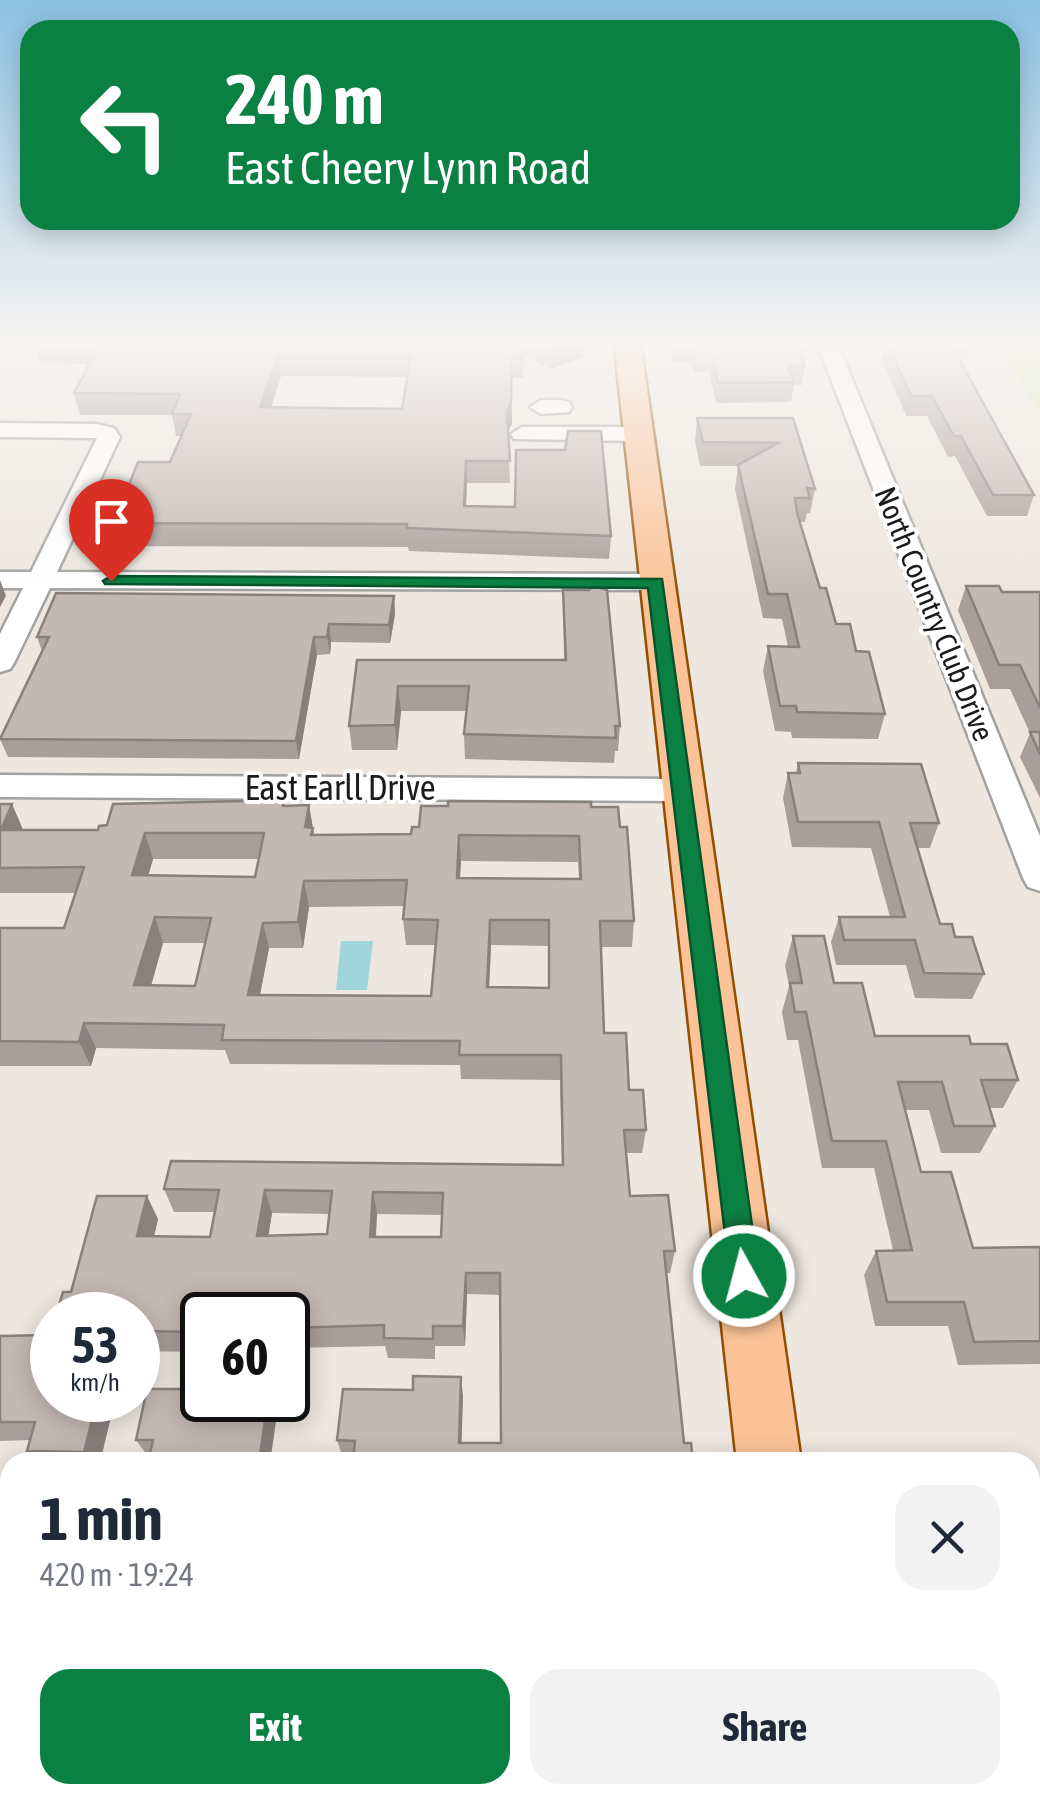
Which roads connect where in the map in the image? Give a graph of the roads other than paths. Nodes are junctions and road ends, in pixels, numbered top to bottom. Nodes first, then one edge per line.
1 (636, 425) edge
2 (871, 425) edge
3 (0, 430) edge
4 (522, 434) dead end
5 (637, 434) junction
6 (0, 580) edge
7 (38, 580) junction
8 (656, 582) junction
9 (0, 663) edge
10 (0, 786) edge
11 (681, 790) junction
12 (1040, 878) edge
13 (762, 1414) junction
14 (768, 1452) edge
15 (787, 1452) edge

1 - 5 main road
2 - 12 street, North Country Club Drive
3 - 7 street
4 - 5 street
5 - 8 main road
6 - 7 street
7 - 8 street
7 - 9 street
8 - 11 main road
10 - 11 street, East Earll Drive
11 - 13 main road
13 - 14 main road
13 - 15 street

